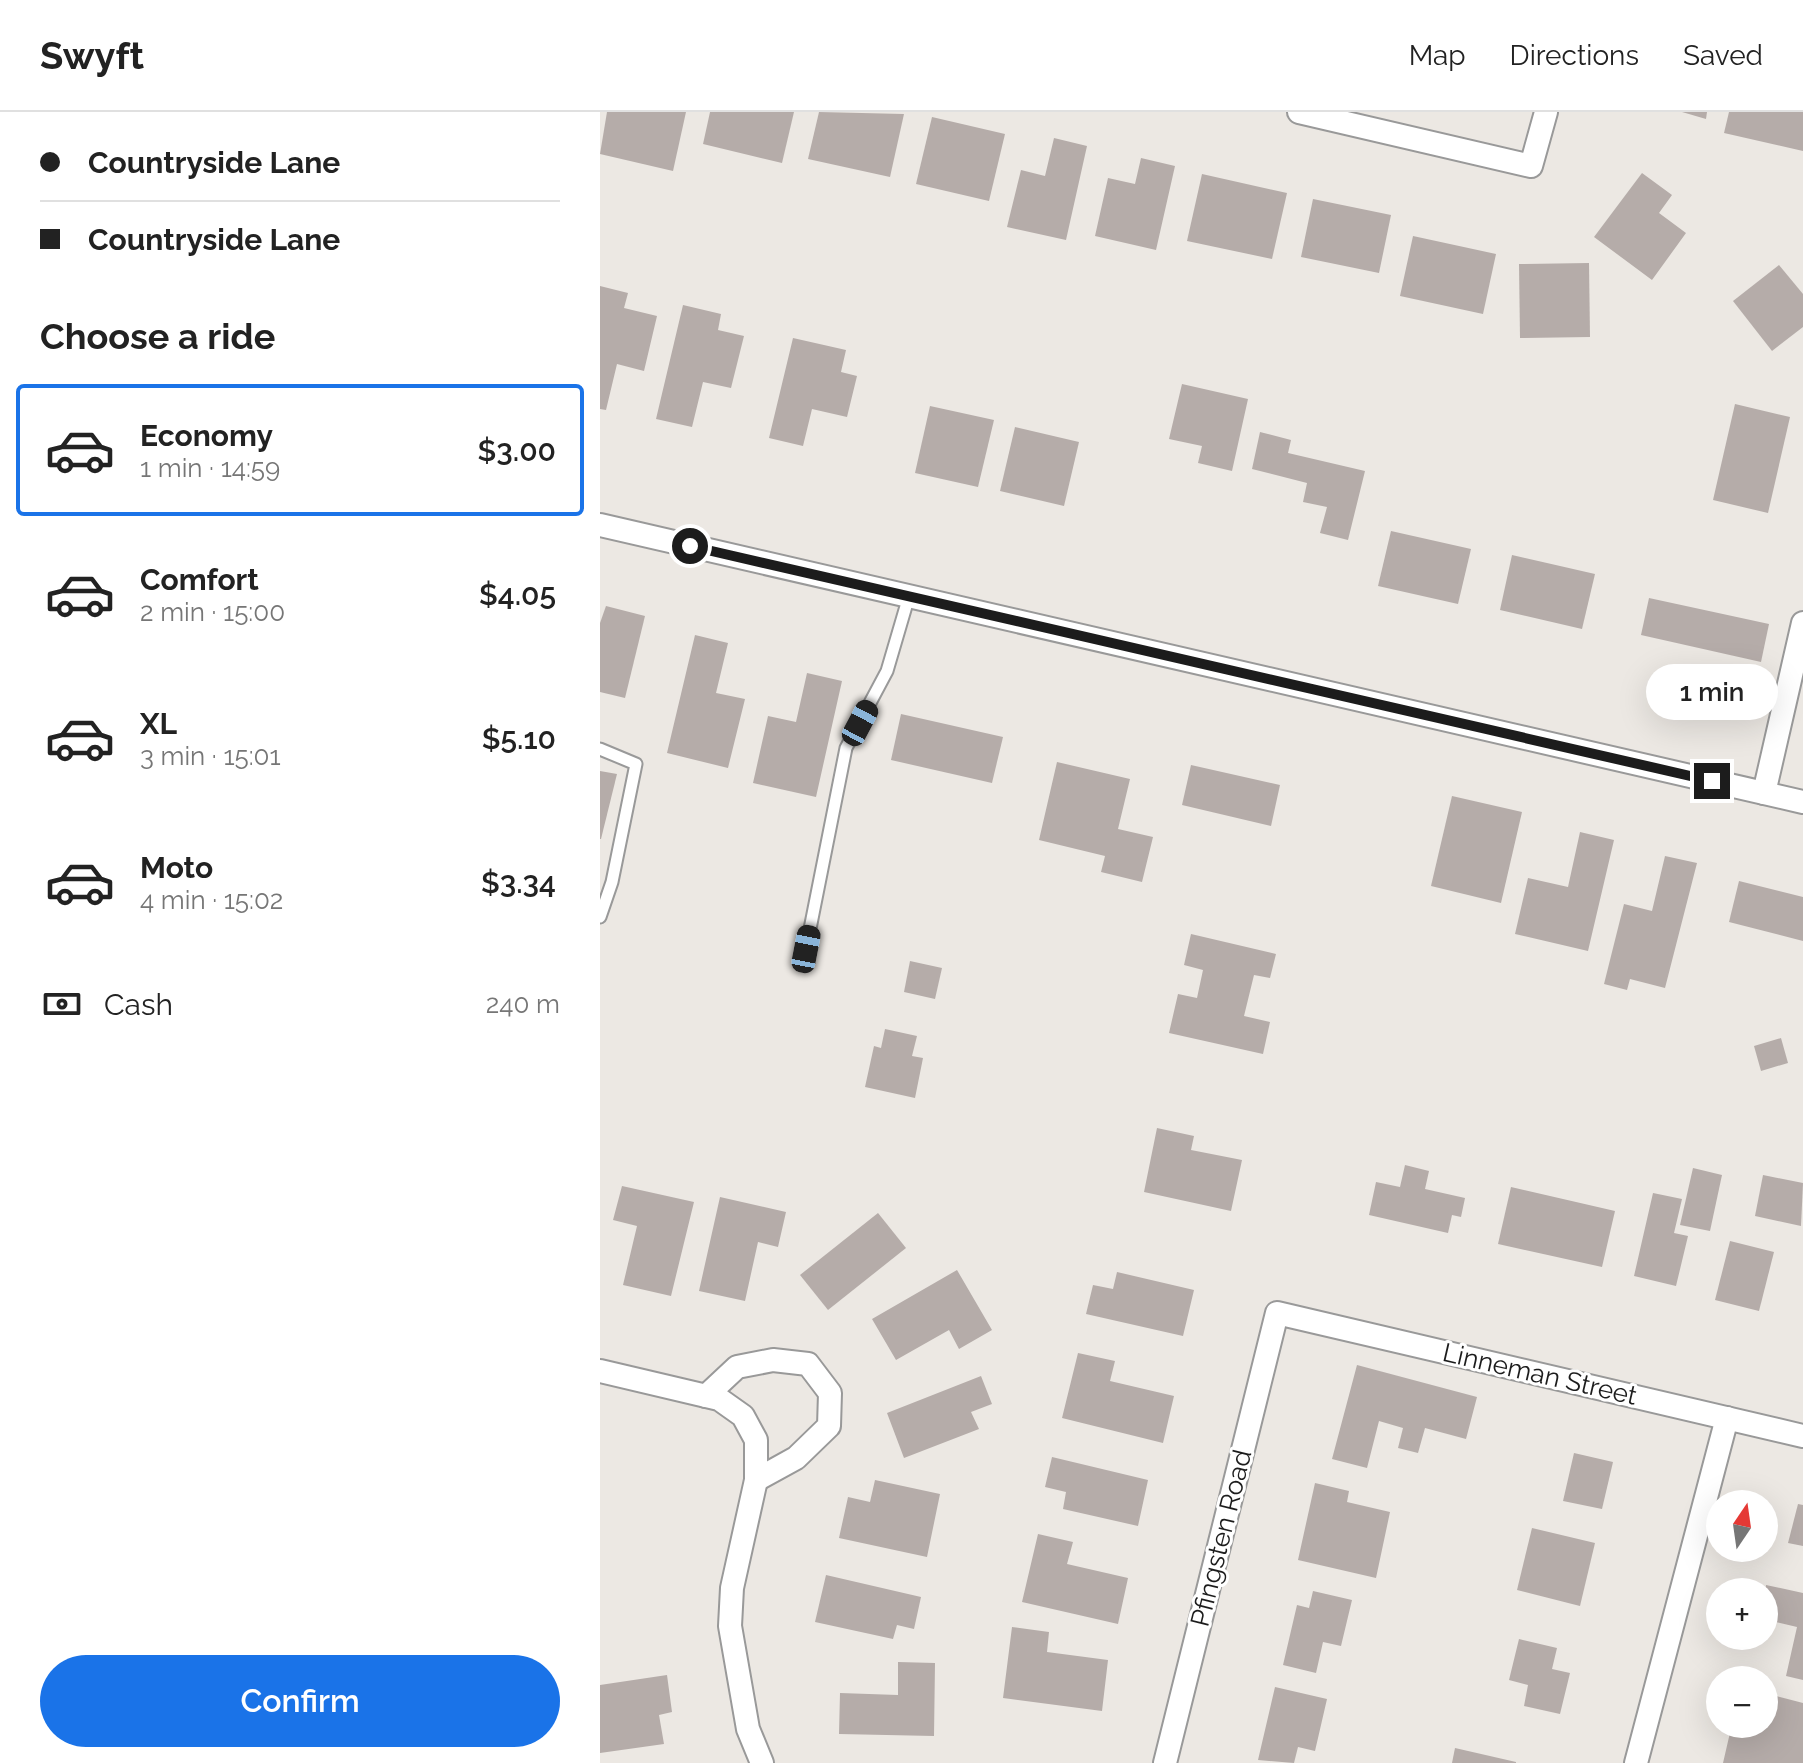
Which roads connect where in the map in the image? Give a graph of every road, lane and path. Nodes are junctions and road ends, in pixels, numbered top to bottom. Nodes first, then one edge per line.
1 (1299, 112) edge
2 (1546, 112) edge
3 (600, 525) edge
4 (909, 596) junction
5 (1803, 623) edge
6 (600, 749) edge
7 (1764, 793) junction
8 (1803, 802) edge
9 (601, 908) edge
10 (806, 949) dead end
11 (1277, 1313) joint
12 (600, 1371) edge
13 (706, 1396) junction
14 (1727, 1418) junction
15 (1803, 1436) edge
16 (756, 1480) junction
17 (762, 1763) edge
18 (1165, 1763) edge
19 (1636, 1763) edge

1 - 2 street
3 - 4 street
4 - 7 street
4 - 10 lane
5 - 7 street
6 - 9 lane
7 - 8 street
11 - 14 street, Linneman Street
11 - 18 street, Pfingsten Road
12 - 13 street
13 - 16 street
13 - 16 street
14 - 15 street, Linneman Street
14 - 19 street
16 - 17 street

